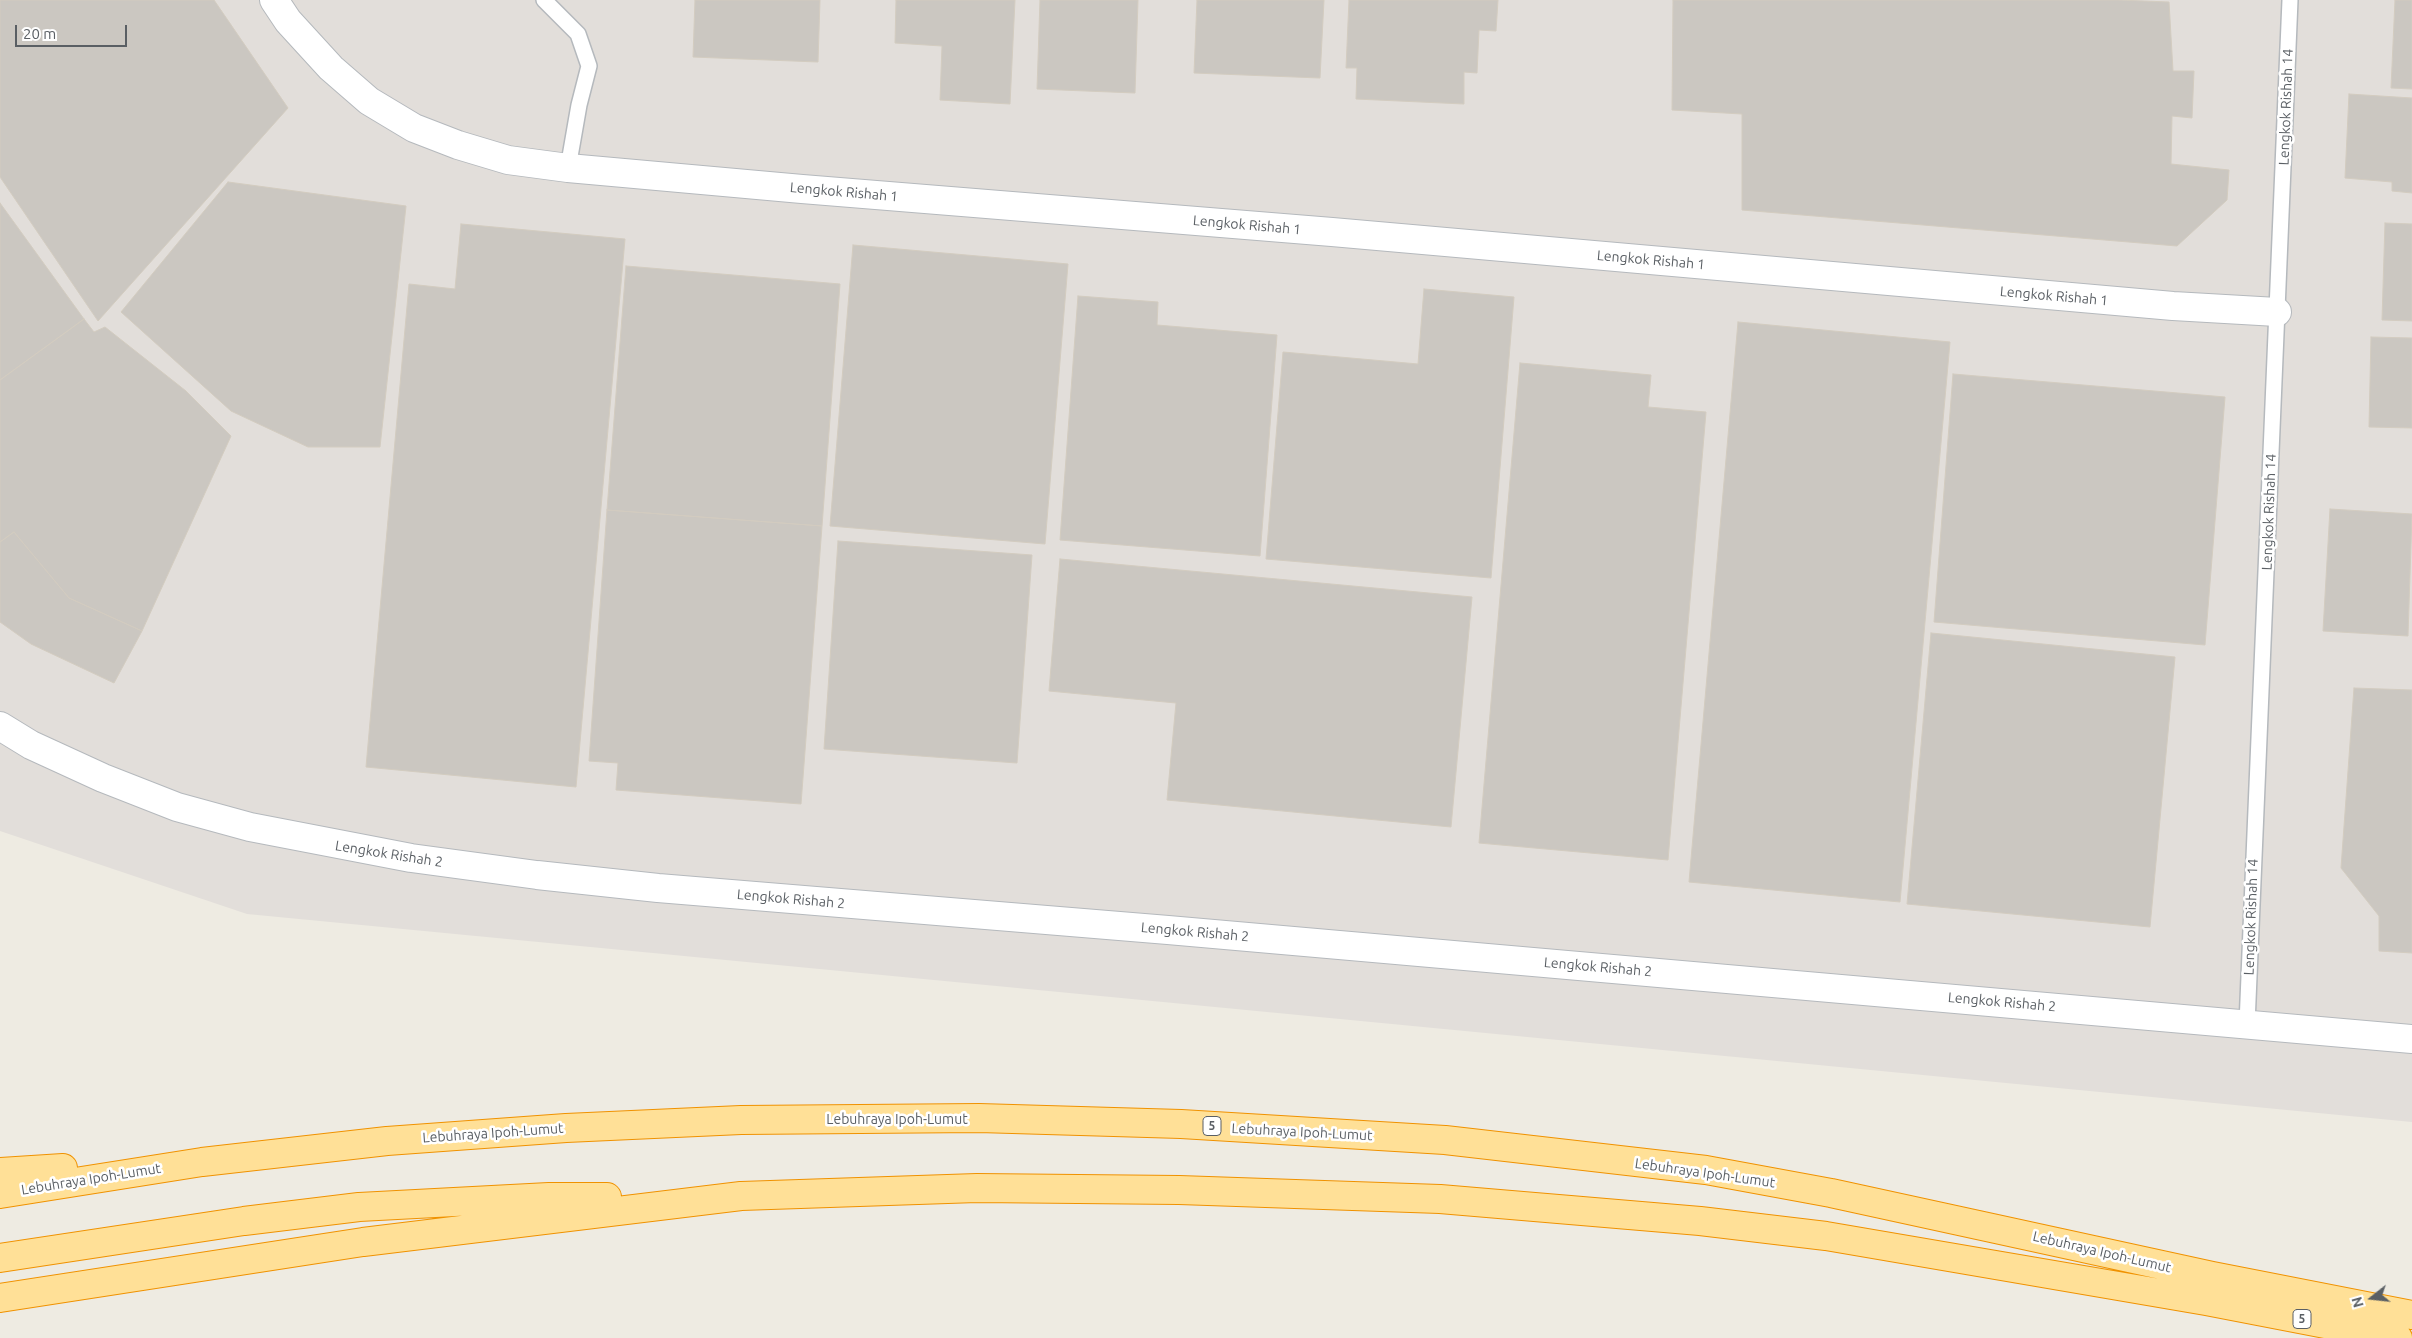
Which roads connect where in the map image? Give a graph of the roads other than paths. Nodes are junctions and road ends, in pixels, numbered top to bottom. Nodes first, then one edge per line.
1 (274, 0) edge
2 (544, 0) edge
3 (2290, 0) edge
4 (568, 168) junction
5 (2277, 312) junction
6 (0, 726) edge
7 (2247, 1024) junction
8 (2412, 1039) edge
9 (202, 1162) junction
10 (0, 1172) edge
11 (0, 1194) edge
12 (741, 1196) junction
13 (0, 1258) edge
14 (0, 1298) edge
15 (2412, 1315) edge
16 (2398, 1338) edge

1 - 4 street, Lengkok Rishah 1
2 - 4 lane
3 - 5 lane, Lengkok Rishah 14
4 - 5 street, Lengkok Rishah 1
5 - 7 lane, Lengkok Rishah 14
6 - 7 street, Lengkok Rishah 2
7 - 8 street, Lengkok Rishah 2
9 - 10 highway
9 - 11 highway, Lebuhraya Ipoh-Lumut / 5
9 - 15 highway, Lebuhraya Ipoh-Lumut / 5
12 - 13 highway
12 - 14 highway, Lebuhraya Ipoh-Lumut / 5
12 - 16 highway, Lebuhraya Ipoh-Lumut / 5

